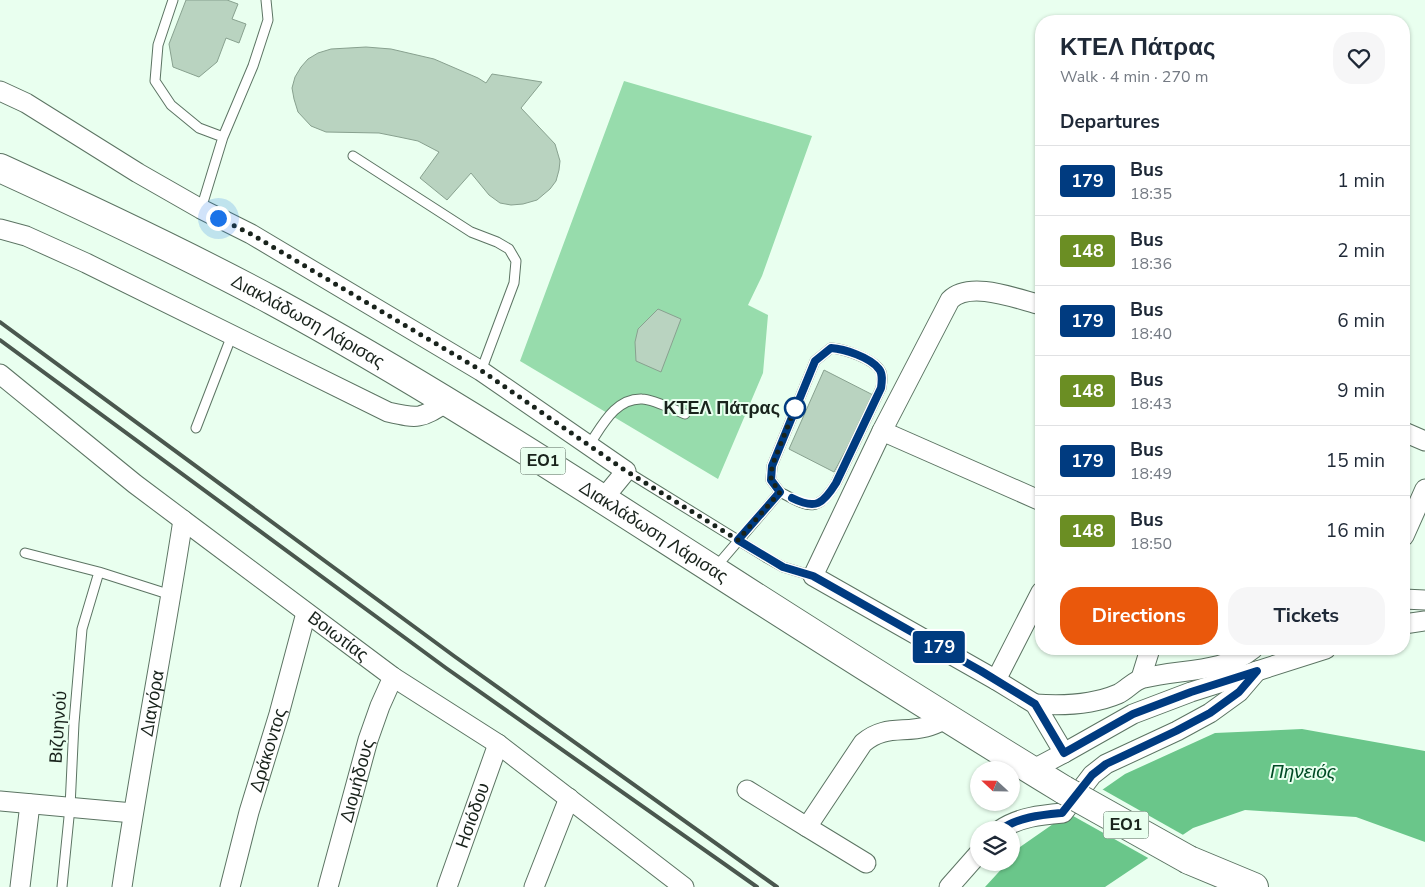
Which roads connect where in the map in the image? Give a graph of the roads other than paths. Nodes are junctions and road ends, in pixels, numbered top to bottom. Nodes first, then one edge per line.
1 (173, 0) edge
2 (266, 0) edge
3 (0, 91) edge
4 (223, 137) junction
5 (353, 156) dead end
6 (0, 168) edge
7 (201, 210) junction
8 (0, 229) edge
9 (1035, 304) edge
10 (232, 335) junction
11 (482, 371) junction
12 (0, 374) edge
13 (447, 402) junction
14 (686, 414) dead end
15 (196, 428) dead end
16 (882, 431) junction
17 (1410, 435) edge
18 (1425, 441) edge
19 (589, 445) junction
20 (626, 471) junction
21 (1425, 489) edge
22 (780, 492) junction
23 (1035, 498) edge
24 (603, 499) junction
25 (183, 520) junction
26 (1410, 523) edge
27 (738, 540) junction
28 (25, 553) dead end
29 (713, 570) junction
30 (99, 572) junction
31 (813, 576) junction
32 (171, 595) junction
33 (1410, 599) edge
34 (1425, 600) edge
35 (1035, 604) edge
36 (306, 612) junction
37 (1425, 621) edge
38 (1410, 623) edge
39 (1148, 655) edge
40 (1243, 655) edge
41 (1307, 655) edge
42 (1257, 671) junction
43 (393, 677) junction
44 (1141, 678) junction
45 (996, 680) junction
46 (1035, 704) junction
47 (948, 718) junction
48 (498, 744) junction
49 (1064, 753) junction
50 (1032, 770) junction
51 (747, 790) dead end
52 (570, 798) junction
53 (0, 801) edge
54 (30, 804) junction
55 (70, 807) junction
56 (133, 813) junction
57 (1016, 821) edge
58 (808, 827) junction
59 (1188, 860) junction
60 (866, 863) dead end
61 (970, 864) edge
62 (676, 885) edge
63 (20, 887) edge
64 (62, 887) edge
65 (122, 887) edge
66 (230, 887) edge
67 (328, 887) edge
68 (447, 887) edge
69 (534, 887) edge
70 (949, 887) edge
71 (1227, 887) edge
72 (1254, 887) edge

1 - 4 lane
2 - 4 lane
3 - 7 street
4 - 7 lane
5 - 11 lane
6 - 13 main road, Διακλάδωση Λάρισας / ΕΟ1
7 - 11 street
8 - 10 street
9 - 16 street
10 - 13 street
10 - 15 lane
11 - 19 street
12 - 25 street, Βοιωτίας
13 - 24 main road, Διακλάδωση Λάρισας / ΕΟ1
14 - 19 lane
16 - 23 street
16 - 31 street
17 - 18 street
19 - 20 street
20 - 24 street
20 - 27 lane
21 - 26 street
22 - 22 lane
22 - 27 lane
24 - 29 main road, Διακλάδωση Λάρισας / ΕΟ1
25 - 32 street, Διαγόρα
25 - 36 street, Βοιωτίας
27 - 29 lane
27 - 31 lane
28 - 30 lane
29 - 47 main road, Διακλάδωση Λάρισας / ΕΟ1
30 - 32 lane
30 - 55 lane, Βιζυηνού
31 - 45 street
32 - 56 street, Διαγόρα
33 - 34 street
35 - 45 street
36 - 43 street, Βοιωτίας
36 - 66 street, Δράκοντος
37 - 38 street
39 - 44 street
40 - 44 street
41 - 42 street
42 - 49 street
42 - 57 street
43 - 48 street, Βοιωτίας
43 - 67 street, Διομήδους
44 - 46 street
45 - 46 street
46 - 49 street
47 - 50 main road, Διακλάδωση Λάρισας / ΕΟ1
47 - 58 street
48 - 52 street, Βοιωτίας
48 - 68 street, Ησιόδου
49 - 50 street
50 - 59 main road, Διακλάδωση Λάρισας / ΕΟ1, bridge
51 - 58 street
52 - 62 street, Βοιωτίας
52 - 69 street
53 - 54 street
54 - 55 street
54 - 63 street
55 - 56 street
55 - 64 lane, Βιζυηνού
56 - 65 street, Διαγόρα
58 - 60 street
59 - 71 main road, Διακλάδωση Λάρισας / ΕΟ1
59 - 72 main road, Διακλάδωση Λάρισας / ΕΟ1
61 - 70 street

